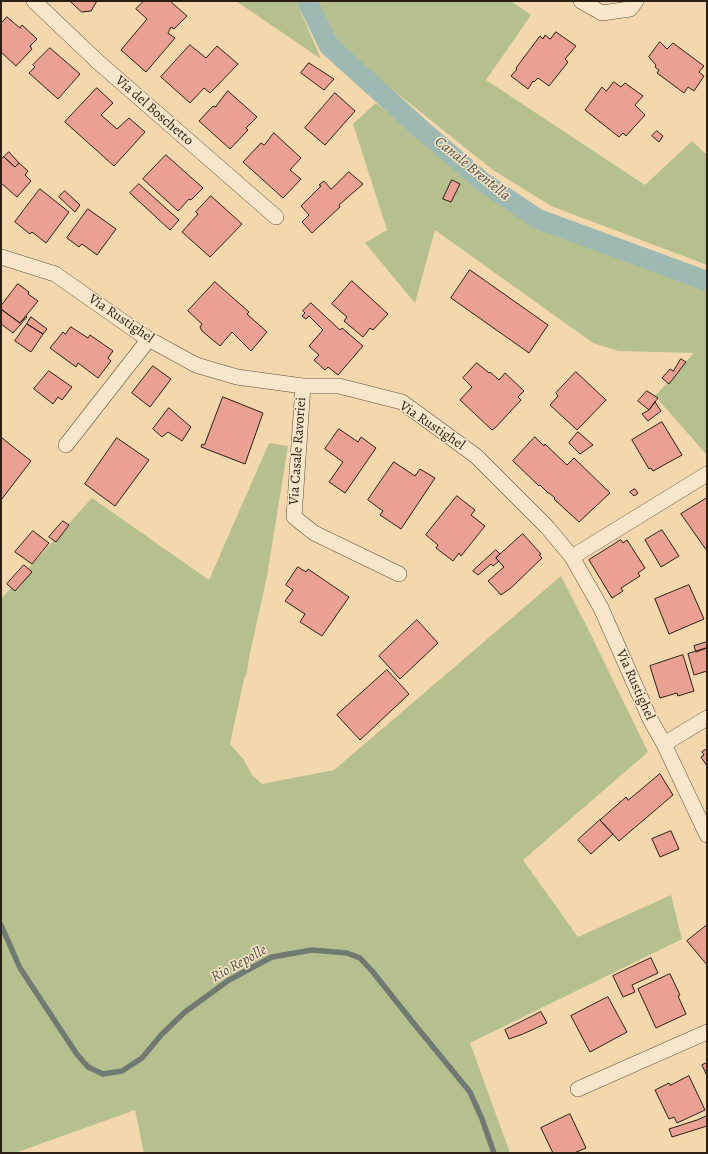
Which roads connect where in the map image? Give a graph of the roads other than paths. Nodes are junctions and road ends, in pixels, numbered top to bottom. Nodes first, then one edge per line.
1 (34, 1) edge
2 (581, 1) edge
3 (636, 1) edge
4 (276, 217) dead end
5 (1, 256) edge
6 (149, 340) junction
7 (303, 386) junction
8 (66, 445) dead end
9 (707, 474) edge
10 (572, 558) junction
11 (399, 574) dead end
12 (707, 718) edge
13 (664, 744) junction
14 (707, 835) edge
15 (707, 1032) edge
16 (578, 1089) dead end

1 - 4 street, Via del Boschetto
2 - 3 street
5 - 6 street, Via Rustighel
6 - 7 street, Via Rustighel
6 - 8 street
7 - 10 street, Via Rustighel
7 - 11 street, Via Casale Ravoriei
9 - 10 street
10 - 13 street, Via Rustighel
12 - 13 street
13 - 14 street, Via Rustighel
15 - 16 street

